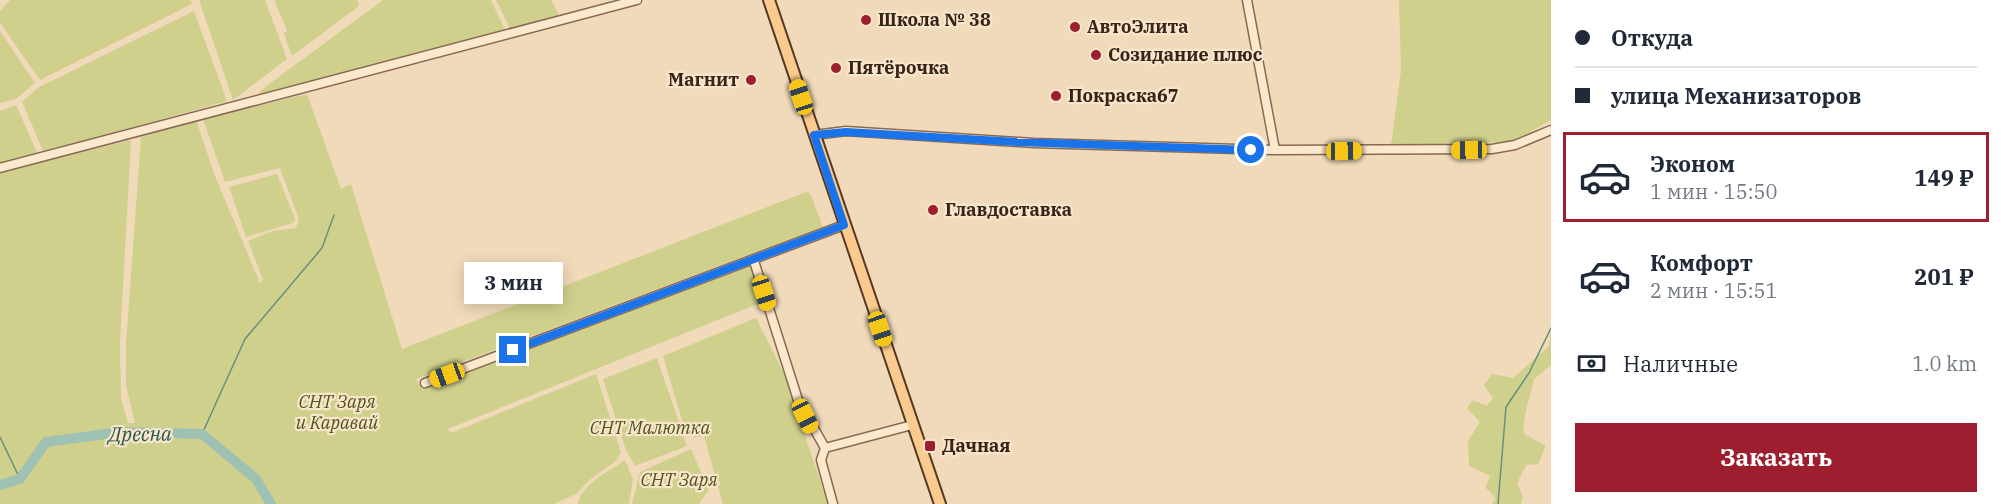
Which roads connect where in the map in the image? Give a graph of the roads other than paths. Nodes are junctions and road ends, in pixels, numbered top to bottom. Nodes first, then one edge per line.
1 (637, 0) edge
2 (769, 0) edge
3 (1247, 0) edge
4 (1551, 130) edge
5 (814, 135) junction
6 (1275, 150) junction
7 (0, 168) edge
8 (844, 225) junction
9 (754, 261) junction
10 (425, 383) dead end
11 (912, 425) junction
12 (825, 448) junction
13 (833, 504) edge
14 (940, 504) edge

1 - 7 street
2 - 5 main road
3 - 6 street
4 - 6 street
5 - 6 street
5 - 8 main road
8 - 9 street
8 - 11 main road
9 - 10 street
9 - 12 street
11 - 12 street
11 - 14 main road
12 - 13 street

